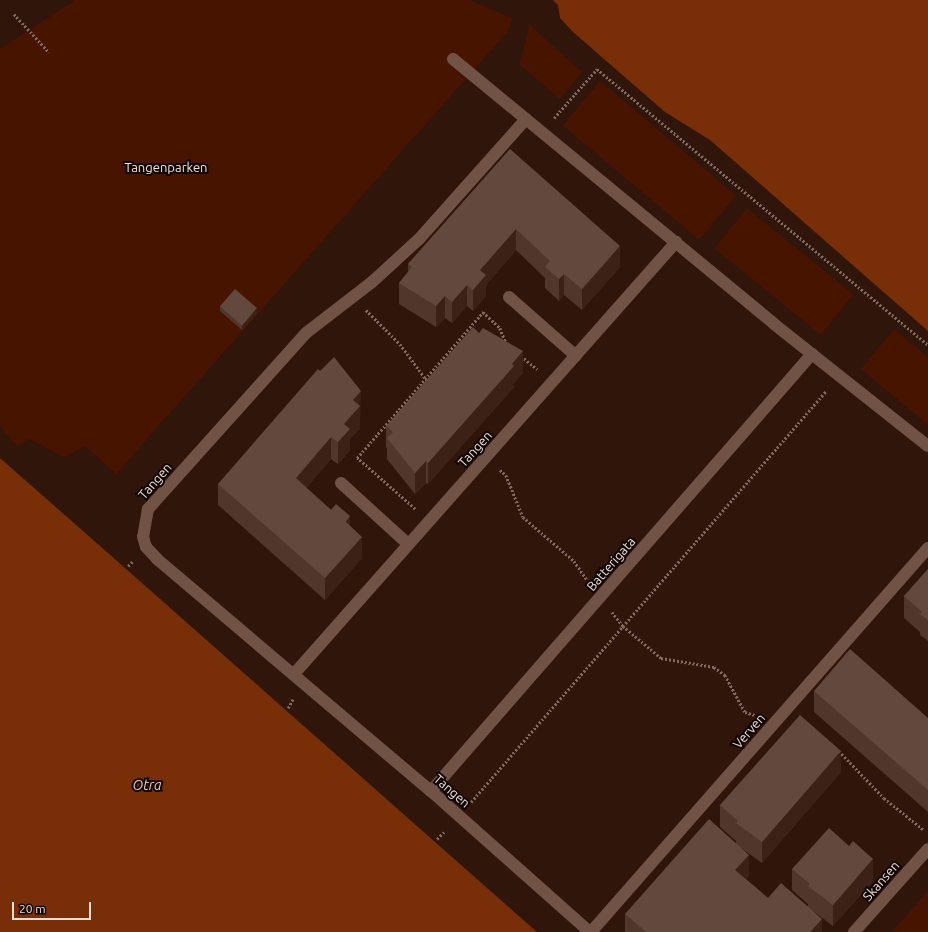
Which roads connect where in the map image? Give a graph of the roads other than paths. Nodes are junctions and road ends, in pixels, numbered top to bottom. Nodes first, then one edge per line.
1 (453, 60) dead end
2 (526, 119) junction
3 (676, 242) junction
4 (509, 297) dead end
5 (812, 354) junction
6 (576, 356) junction
7 (928, 446) edge
8 (341, 483) dead end
9 (408, 544) junction
10 (928, 548) edge
11 (294, 674) junction
12 (431, 791) junction
13 (928, 848) edge
14 (591, 932) edge
15 (854, 932) edge

1 - 2 street
2 - 3 street
2 - 11 street, Tangen
3 - 5 street
3 - 6 street, Tangen
4 - 6 street
5 - 7 street
5 - 12 street, Batterigata
6 - 9 street, Tangen
8 - 9 street
9 - 11 street, Tangen
10 - 14 street, Verven
11 - 12 street, Tangen
12 - 14 street, Tangen
13 - 15 street, Skansen

